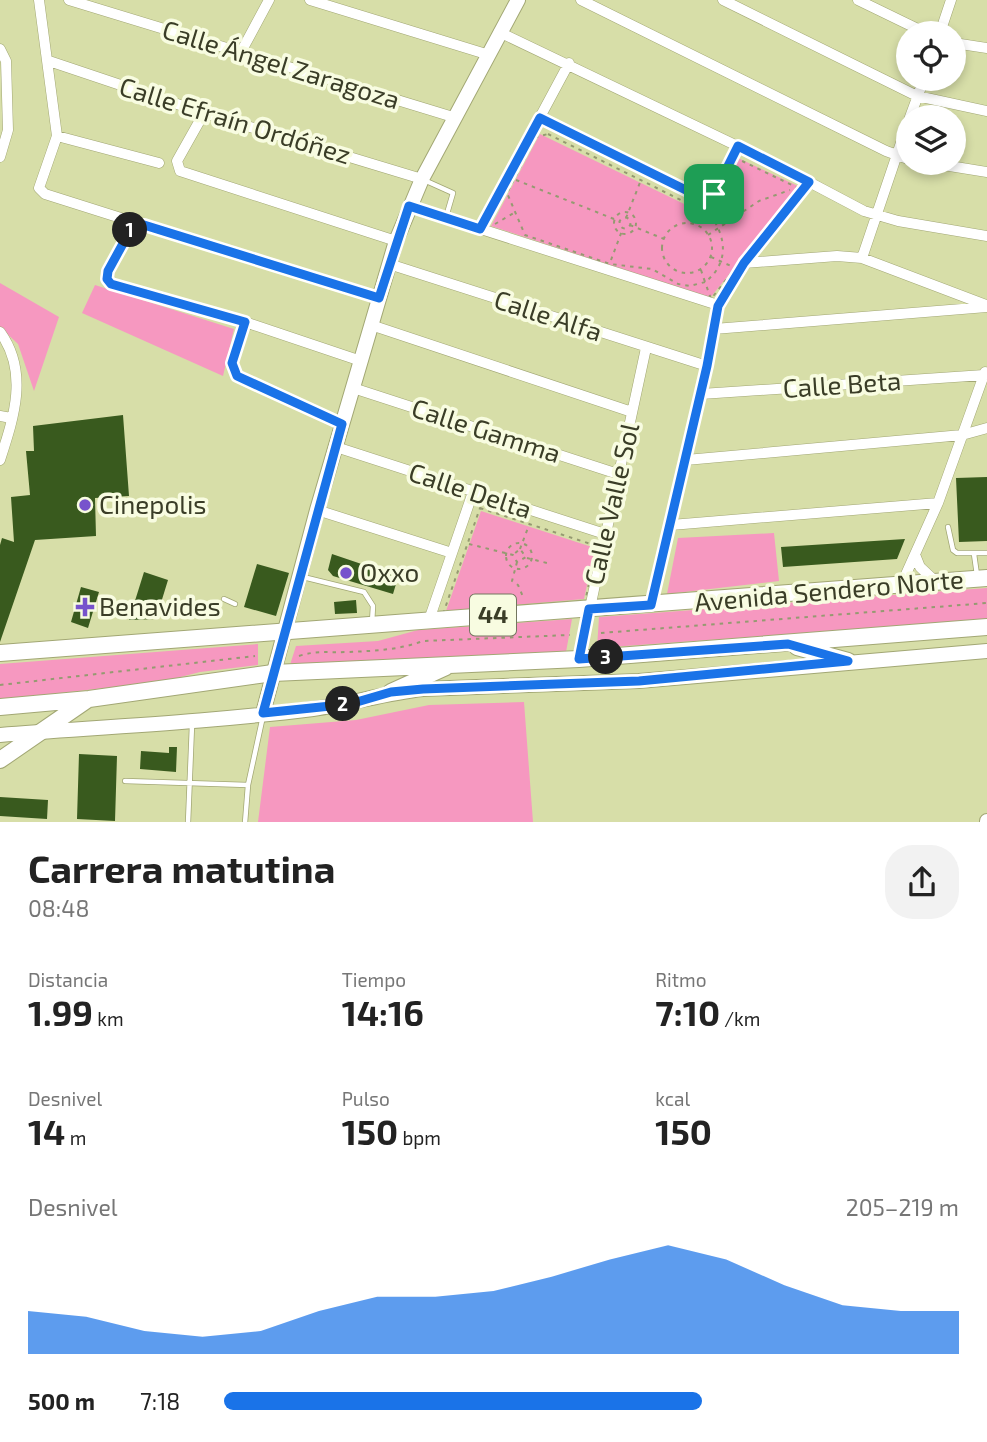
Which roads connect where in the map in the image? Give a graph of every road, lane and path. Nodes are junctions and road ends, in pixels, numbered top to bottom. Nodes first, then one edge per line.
1 (39, 0) edge
2 (69, 0) edge
3 (269, 0) edge
4 (310, 0) edge
5 (518, 0) edge
6 (581, 0) edge
7 (723, 0) edge
8 (858, 0) edge
9 (951, 0) edge
10 (901, 21) edge
11 (944, 21) edge
12 (499, 32) junction
13 (966, 45) edge
14 (987, 48) edge
15 (0, 49) edge
16 (241, 52) junction
17 (486, 54) junction
18 (49, 61) junction
19 (569, 63) junction
20 (919, 91) edge
21 (917, 96) junction
22 (914, 105) edge
23 (987, 111) edge
24 (204, 113) junction
25 (453, 117) junction
26 (540, 118) junction
27 (4, 129) edge
28 (57, 136) junction
29 (738, 146) junction
30 (896, 156) edge
31 (0, 157) edge
32 (896, 159) edge
33 (159, 163) dead end
34 (966, 169) edge
35 (987, 172) edge
36 (422, 179) junction
37 (514, 179) junction
38 (641, 180) junction
39 (809, 182) junction
40 (798, 188) junction
41 (409, 206) junction
42 (515, 212) junction
43 (628, 213) junction
44 (709, 214) junction
45 (876, 215) junction
46 (445, 218) junction
47 (626, 218) junction
48 (124, 219) dead end
49 (615, 219) junction
50 (619, 221) junction
51 (630, 225) junction
52 (491, 226) dead end
53 (635, 227) junction
54 (623, 228) junction
55 (718, 228) junction
56 (480, 229) junction
57 (621, 233) junction
58 (708, 235) junction
59 (987, 236) edge
60 (664, 239) junction
61 (396, 240) junction
62 (710, 257) junction
63 (862, 258) junction
64 (722, 262) junction
65 (389, 264) junction
66 (610, 264) junction
67 (740, 266) junction
68 (700, 269) junction
69 (705, 282) junction
70 (379, 298) junction
71 (718, 306) junction
72 (987, 307) edge
73 (245, 322) junction
74 (371, 325) junction
75 (714, 329) junction
76 (0, 333) edge
77 (646, 348) junction
78 (361, 361) junction
79 (707, 366) junction
80 (986, 372) edge
81 (353, 388) junction
82 (701, 394) junction
83 (632, 412) junction
84 (5, 417) edge
85 (342, 424) junction
86 (987, 428) edge
87 (962, 435) junction
88 (336, 447) junction
89 (0, 460) edge
90 (685, 460) junction
91 (618, 474) junction
92 (473, 492) junction
93 (938, 503) junction
94 (317, 510) junction
95 (529, 524) junction
96 (671, 525) junction
97 (948, 527) dead end
98 (605, 534) junction
99 (467, 543) junction
100 (523, 544) junction
101 (520, 549) junction
102 (452, 553) junction
103 (507, 553) junction
104 (987, 553) edge
105 (974, 554) junction
106 (513, 555) junction
107 (916, 556) junction
108 (526, 557) junction
109 (531, 559) junction
110 (517, 562) junction
111 (551, 564) dead end
112 (515, 568) junction
113 (299, 576) junction
114 (983, 579) edge
115 (936, 582) junction
116 (902, 583) junction
117 (225, 600) dead end
118 (987, 603) edge
119 (235, 604) dead end
120 (651, 605) junction
121 (525, 607) junction
122 (589, 609) junction
123 (429, 620) junction
124 (372, 624) junction
125 (987, 627) edge
126 (284, 631) junction
127 (601, 633) dead end
128 (570, 635) dead end
129 (788, 644) junction
130 (987, 651) edge
131 (0, 653) edge
132 (255, 656) dead end
133 (299, 656) dead end
134 (579, 659) junction
135 (848, 661) junction
136 (456, 663) junction
137 (273, 673) junction
138 (0, 685) edge
139 (391, 692) junction
140 (89, 699) junction
141 (0, 707) edge
142 (263, 713) junction
143 (193, 721) junction
144 (41, 732) junction
145 (0, 735) edge
146 (0, 760) edge
147 (125, 782) dead end
148 (190, 783) junction
149 (248, 785) junction
150 (188, 822) edge
151 (245, 822) edge

1 - 18 street
2 - 16 street, Calle Ángel Zaragoza
3 - 16 street
4 - 17 street
5 - 12 street
6 - 30 street
7 - 21 street
8 - 10 street
9 - 11 street
12 - 17 street
12 - 19 street
13 - 14 street
15 - 27 street
16 - 25 street, Calle Ángel Zaragoza
17 - 25 street
18 - 24 street, Calle Efraín Ordóñez
18 - 28 street
19 - 26 street
19 - 29 street
20 - 21 street
21 - 22 street
21 - 23 street
24 - 36 street, Calle Efraín Ordóñez
24 - 61 street
25 - 36 street
26 - 29 street
26 - 56 street
27 - 31 street
28 - 33 street
28 - 48 street
29 - 39 street
32 - 45 street
34 - 35 street
36 - 41 street
36 - 46 lane
37 - 38 path
37 - 42 path
37 - 49 path
38 - 43 path
38 - 44 path
39 - 45 street
39 - 67 street
40 - 44 path
40 - 55 path
40 - 67 path
41 - 46 street
41 - 61 street
42 - 52 path
42 - 66 path
43 - 47 path
43 - 49 path
43 - 53 path
44 - 55 path
45 - 59 street
45 - 63 street
46 - 56 street
47 - 50 path
47 - 51 path
49 - 50 path
49 - 57 path
50 - 54 path
51 - 53 path
51 - 54 path
53 - 57 path
53 - 60 path
54 - 57 path
55 - 58 path
55 - 64 path
56 - 71 street
57 - 66 path
58 - 60 path
58 - 62 path
60 - 68 path
61 - 65 street
62 - 64 path
62 - 68 path
63 - 67 street
63 - 72 street
64 - 67 path
64 - 69 path
65 - 70 street
65 - 77 street, Calle Alfa
66 - 69 path
67 - 69 path
67 - 71 street
68 - 69 path
70 - 73 street
70 - 74 street
71 - 75 street
72 - 75 street
73 - 78 street
73 - 85 street
74 - 78 street
74 - 83 street
75 - 79 street
76 - 84 street
77 - 79 street, Calle Alfa
77 - 83 street, Calle Valle Sol
78 - 81 street
79 - 82 street
80 - 82 street, Calle Beta
80 - 87 street
81 - 85 street
81 - 91 street, Calle Gamma
82 - 90 street
83 - 91 street, Calle Valle Sol
84 - 89 street
85 - 88 street
86 - 87 street
87 - 90 street
87 - 93 street
88 - 92 street, Calle Delta
88 - 94 street
90 - 96 street
91 - 98 street, Calle Valle Sol
92 - 98 street, Calle Delta
92 - 102 street
93 - 96 street
93 - 107 street
94 - 102 street
94 - 113 street
95 - 99 path
95 - 100 path
95 - 121 path
96 - 120 street
97 - 105 lane
98 - 122 street, Calle Valle Sol
99 - 103 path
99 - 121 path
100 - 101 path
100 - 103 path
100 - 109 path
101 - 106 path
101 - 108 path
102 - 123 street
103 - 106 path
103 - 112 path
104 - 105 lane
105 - 114 lane
106 - 110 path
107 - 115 street
107 - 116 street
108 - 109 path
108 - 110 path
109 - 111 path
109 - 112 path
110 - 112 path
112 - 121 path
113 - 124 lane
113 - 126 street
114 - 115 main road, Avenida Sendero Norte / 44
115 - 116 main road, Avenida Sendero Norte / 44
116 - 120 main road, Avenida Sendero Norte / 44
117 - 119 lane
118 - 127 path
120 - 122 main road, Avenida Sendero Norte / 44
122 - 123 main road, Avenida Sendero Norte / 44
122 - 134 street, Calle Valle Sol
123 - 124 main road, Avenida Sendero Norte / 44
124 - 126 main road, Avenida Sendero Norte / 44
125 - 129 main road, Avenida Sendero Norte / 44
126 - 131 main road, Avenida Sendero Norte / 44
126 - 137 street
128 - 133 path
129 - 134 main road, Avenida Sendero Norte / 44
129 - 135 main road
130 - 135 street
132 - 138 path
134 - 136 main road, Avenida Sendero Norte / 44
135 - 139 street
136 - 137 main road, Avenida Sendero Norte / 44
136 - 139 main road
137 - 140 main road, 44
137 - 142 street
139 - 142 street
140 - 141 main road, 44
140 - 144 main road
142 - 143 street
142 - 149 lane
143 - 144 street
143 - 148 lane
144 - 145 street
144 - 146 main road
147 - 148 lane
148 - 149 lane
148 - 150 lane
149 - 151 lane

